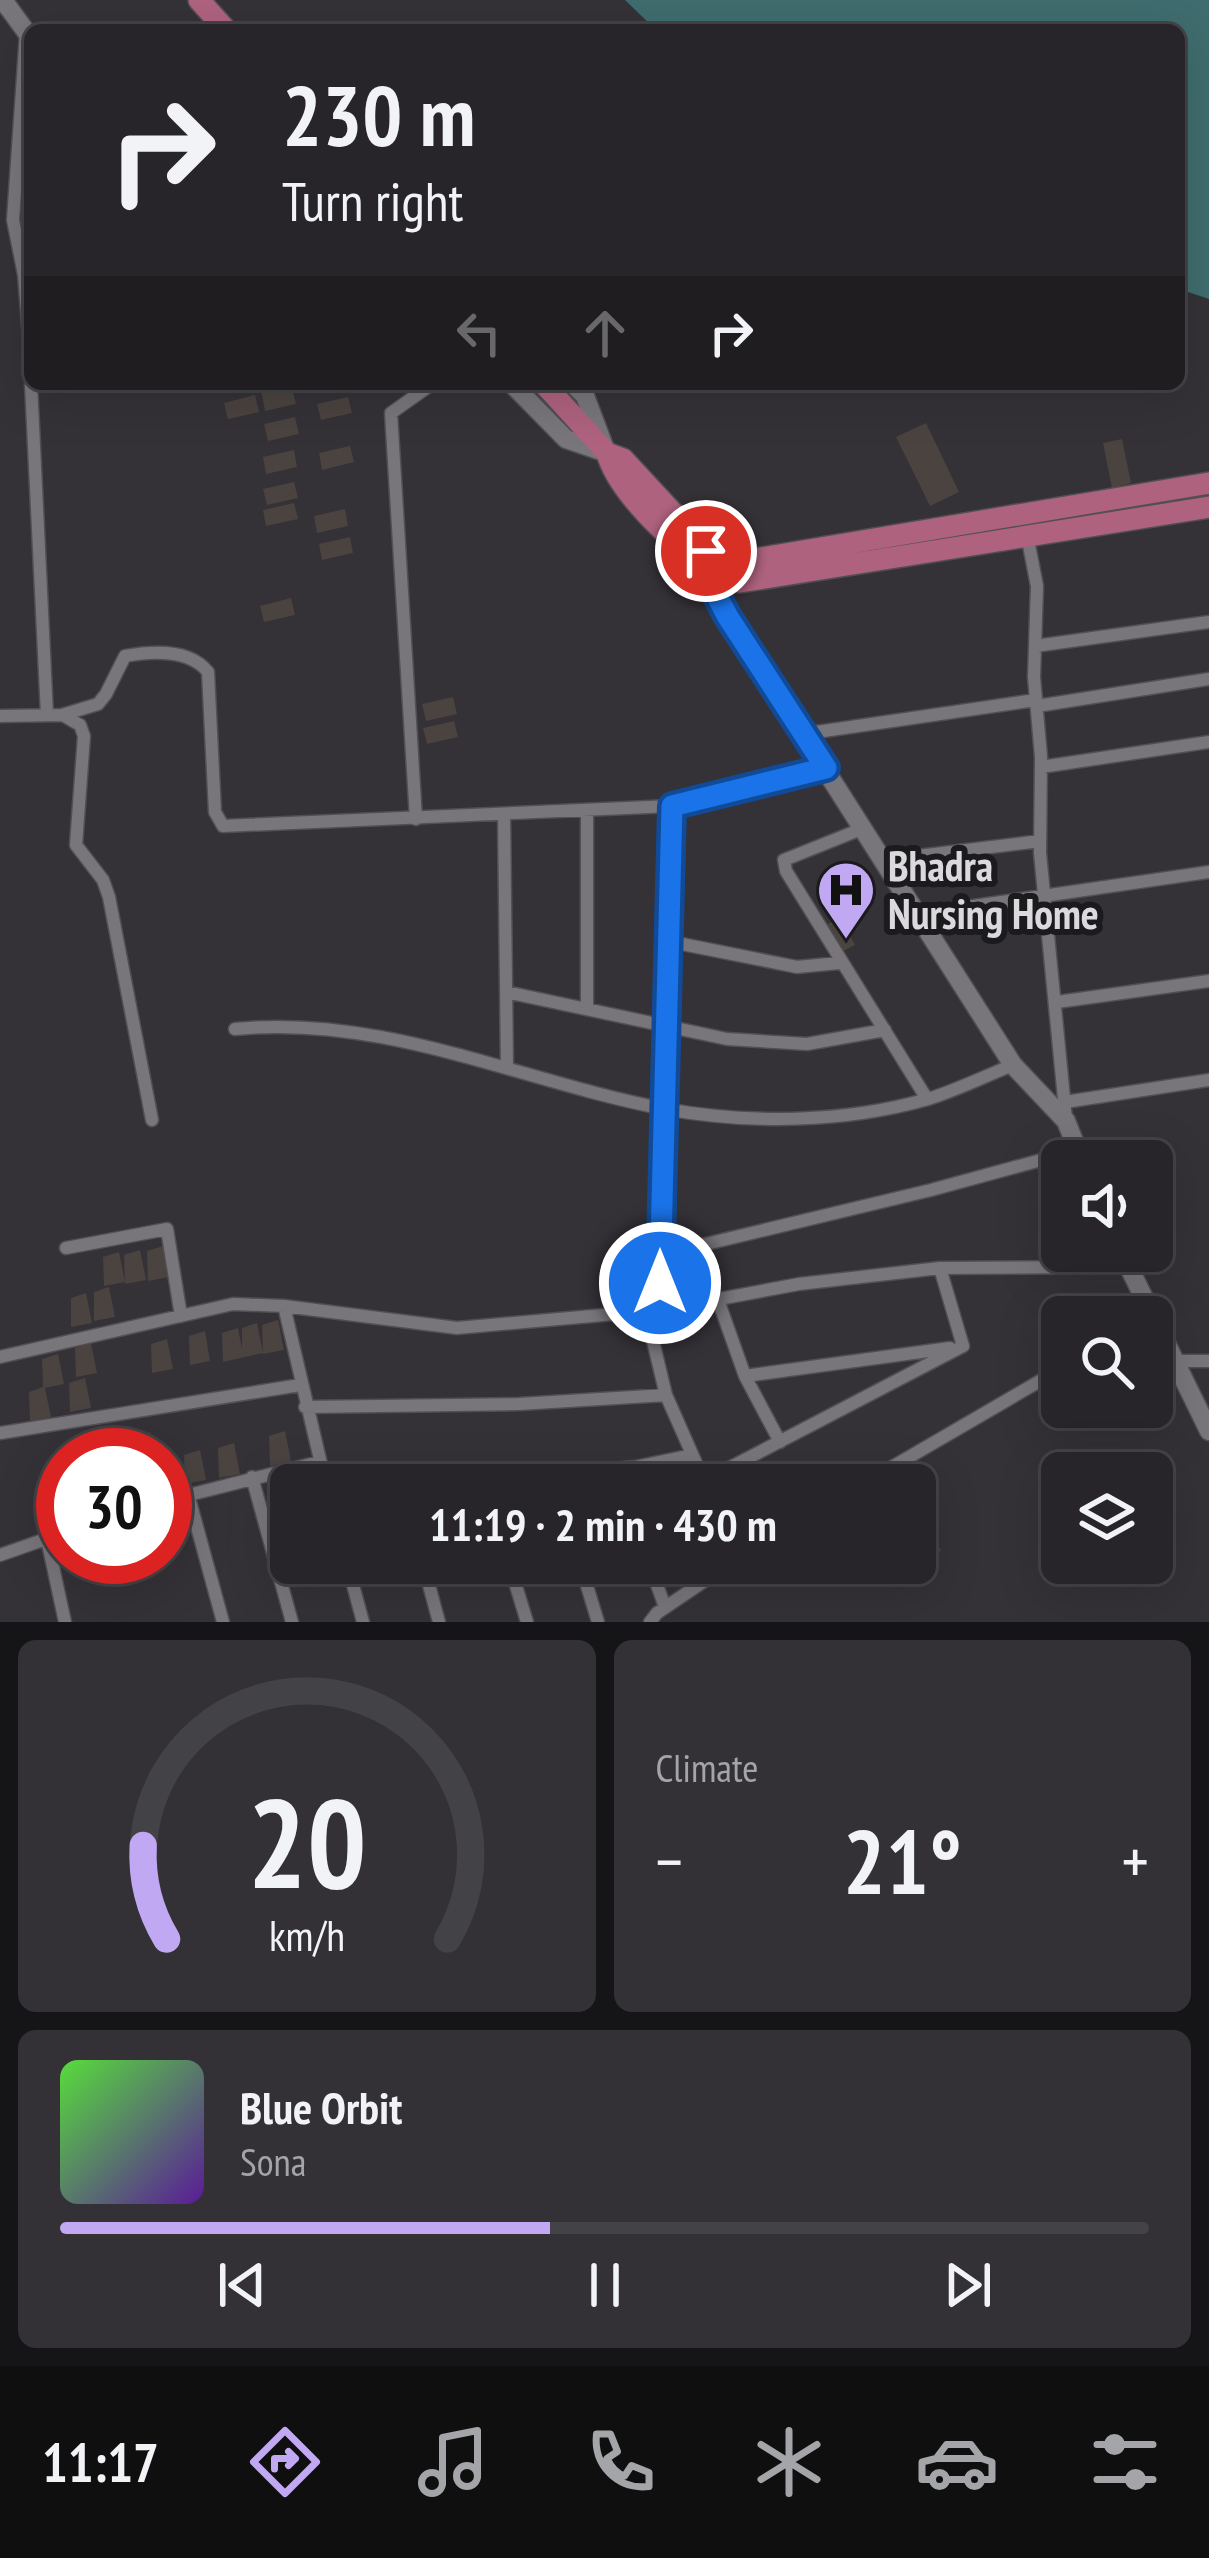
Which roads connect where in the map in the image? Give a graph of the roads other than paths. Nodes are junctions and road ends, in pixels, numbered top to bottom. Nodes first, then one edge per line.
1 (3, 0) edge
2 (199, 0) edge
3 (221, 24) edge
4 (24, 29) edge
5 (24, 84) edge
6 (24, 275) edge
7 (31, 390) edge
8 (423, 390) edge
9 (518, 390) edge
10 (549, 390) edge
11 (580, 390) edge
12 (607, 453) junction
13 (1209, 483) edge
14 (1209, 507) edge
15 (1027, 534) junction
16 (711, 567) junction
17 (1209, 622) edge
18 (1035, 646) junction
19 (1209, 679) edge
20 (1036, 703) junction
21 (46, 715) junction
22 (62, 715) junction
23 (0, 716) edge
24 (803, 734) junction
25 (1209, 742) edge
26 (1040, 767) junction
27 (826, 768) junction
28 (672, 806) junction
29 (587, 810) junction
30 (504, 815) junction
31 (416, 819) junction
32 (864, 828) junction
33 (1040, 841) junction
34 (885, 860) junction
35 (1209, 872) edge
36 (1046, 896) junction
37 (918, 914) junction
38 (667, 941) junction
39 (839, 963) junction
40 (1209, 980) edge
41 (506, 992) junction
42 (1057, 1002) junction
43 (587, 1009) junction
44 (664, 1024) junction
45 (235, 1030) dead end
46 (885, 1030) junction
47 (1013, 1065) junction
48 (507, 1066) junction
49 (1209, 1080) edge
50 (927, 1099) junction
51 (662, 1108) junction
52 (1065, 1111) junction
53 (152, 1120) dead end
54 (1075, 1140) edge
55 (1041, 1165) edge
56 (66, 1249) dead end
57 (661, 1255) junction
58 (1041, 1263) edge
59 (940, 1268) junction
60 (718, 1300) junction
61 (284, 1306) junction
62 (653, 1311) junction
63 (182, 1316) junction
64 (963, 1346) junction
65 (0, 1357) edge
66 (1175, 1361) joint
67 (1209, 1361) edge
68 (746, 1376) junction
69 (1041, 1380) edge
70 (300, 1384) junction
71 (666, 1395) junction
72 (305, 1407) junction
73 (1209, 1431) edge
74 (0, 1432) edge
75 (780, 1442) junction
76 (692, 1455) junction
77 (320, 1462) joint
78 (646, 1464) edge
79 (897, 1464) edge
80 (252, 1477) junction
81 (192, 1493) edge
82 (192, 1509) edge
83 (36, 1543) edge
84 (0, 1556) edge
85 (57, 1584) edge
86 (353, 1584) edge
87 (429, 1584) edge
88 (515, 1584) edge
89 (586, 1584) edge
90 (657, 1584) edge
91 (700, 1584) edge
92 (665, 1607) junction
93 (65, 1622) edge
94 (223, 1622) edge
95 (292, 1622) edge
96 (363, 1622) edge
97 (440, 1622) edge
98 (527, 1622) edge
99 (598, 1622) edge
100 (650, 1622) edge

1 - 4 street
2 - 3 main road
5 - 6 street
7 - 21 street
8 - 31 street
9 - 12 street
10 - 12 main road
11 - 12 street
12 - 16 main road
13 - 16 main road
14 - 15 main road
15 - 16 main road
15 - 18 street
16 - 24 street
17 - 18 street
18 - 20 street
19 - 20 street
20 - 24 street
20 - 26 street
21 - 22 street
21 - 23 street
22 - 31 street
22 - 53 street
24 - 27 street
25 - 26 street
26 - 33 street
27 - 28 street
27 - 32 street
28 - 29 street
28 - 38 street
29 - 30 street
29 - 43 street
30 - 31 street
30 - 41 street
32 - 34 street
32 - 39 street
33 - 34 street
33 - 36 street
34 - 37 street
35 - 36 street
36 - 37 street
36 - 42 street
37 - 47 street
38 - 39 street
38 - 44 street
39 - 46 street
40 - 42 street
41 - 43 street
41 - 48 street
42 - 52 street
43 - 44 street
44 - 46 street
44 - 51 street
45 - 48 street
46 - 50 street
47 - 50 street
47 - 52 street
48 - 51 street
49 - 52 street
50 - 51 street
51 - 57 street
52 - 54 street
55 - 57 street
56 - 63 street
57 - 62 street
58 - 59 street
59 - 60 street
59 - 64 street
60 - 62 street
60 - 68 street
61 - 62 street
61 - 63 street
61 - 70 street
62 - 71 street
63 - 65 street
64 - 68 street
64 - 75 street
66 - 67 street
66 - 73 street
68 - 75 street
69 - 79 street
70 - 72 street
70 - 74 street
71 - 72 street
71 - 76 street
72 - 77 street
75 - 76 street
76 - 78 street
77 - 80 street
80 - 81 street
80 - 95 street
82 - 94 street
83 - 84 street
85 - 93 street
86 - 96 street
87 - 97 street
88 - 98 street
89 - 99 street
90 - 92 street
91 - 92 street
92 - 100 street

